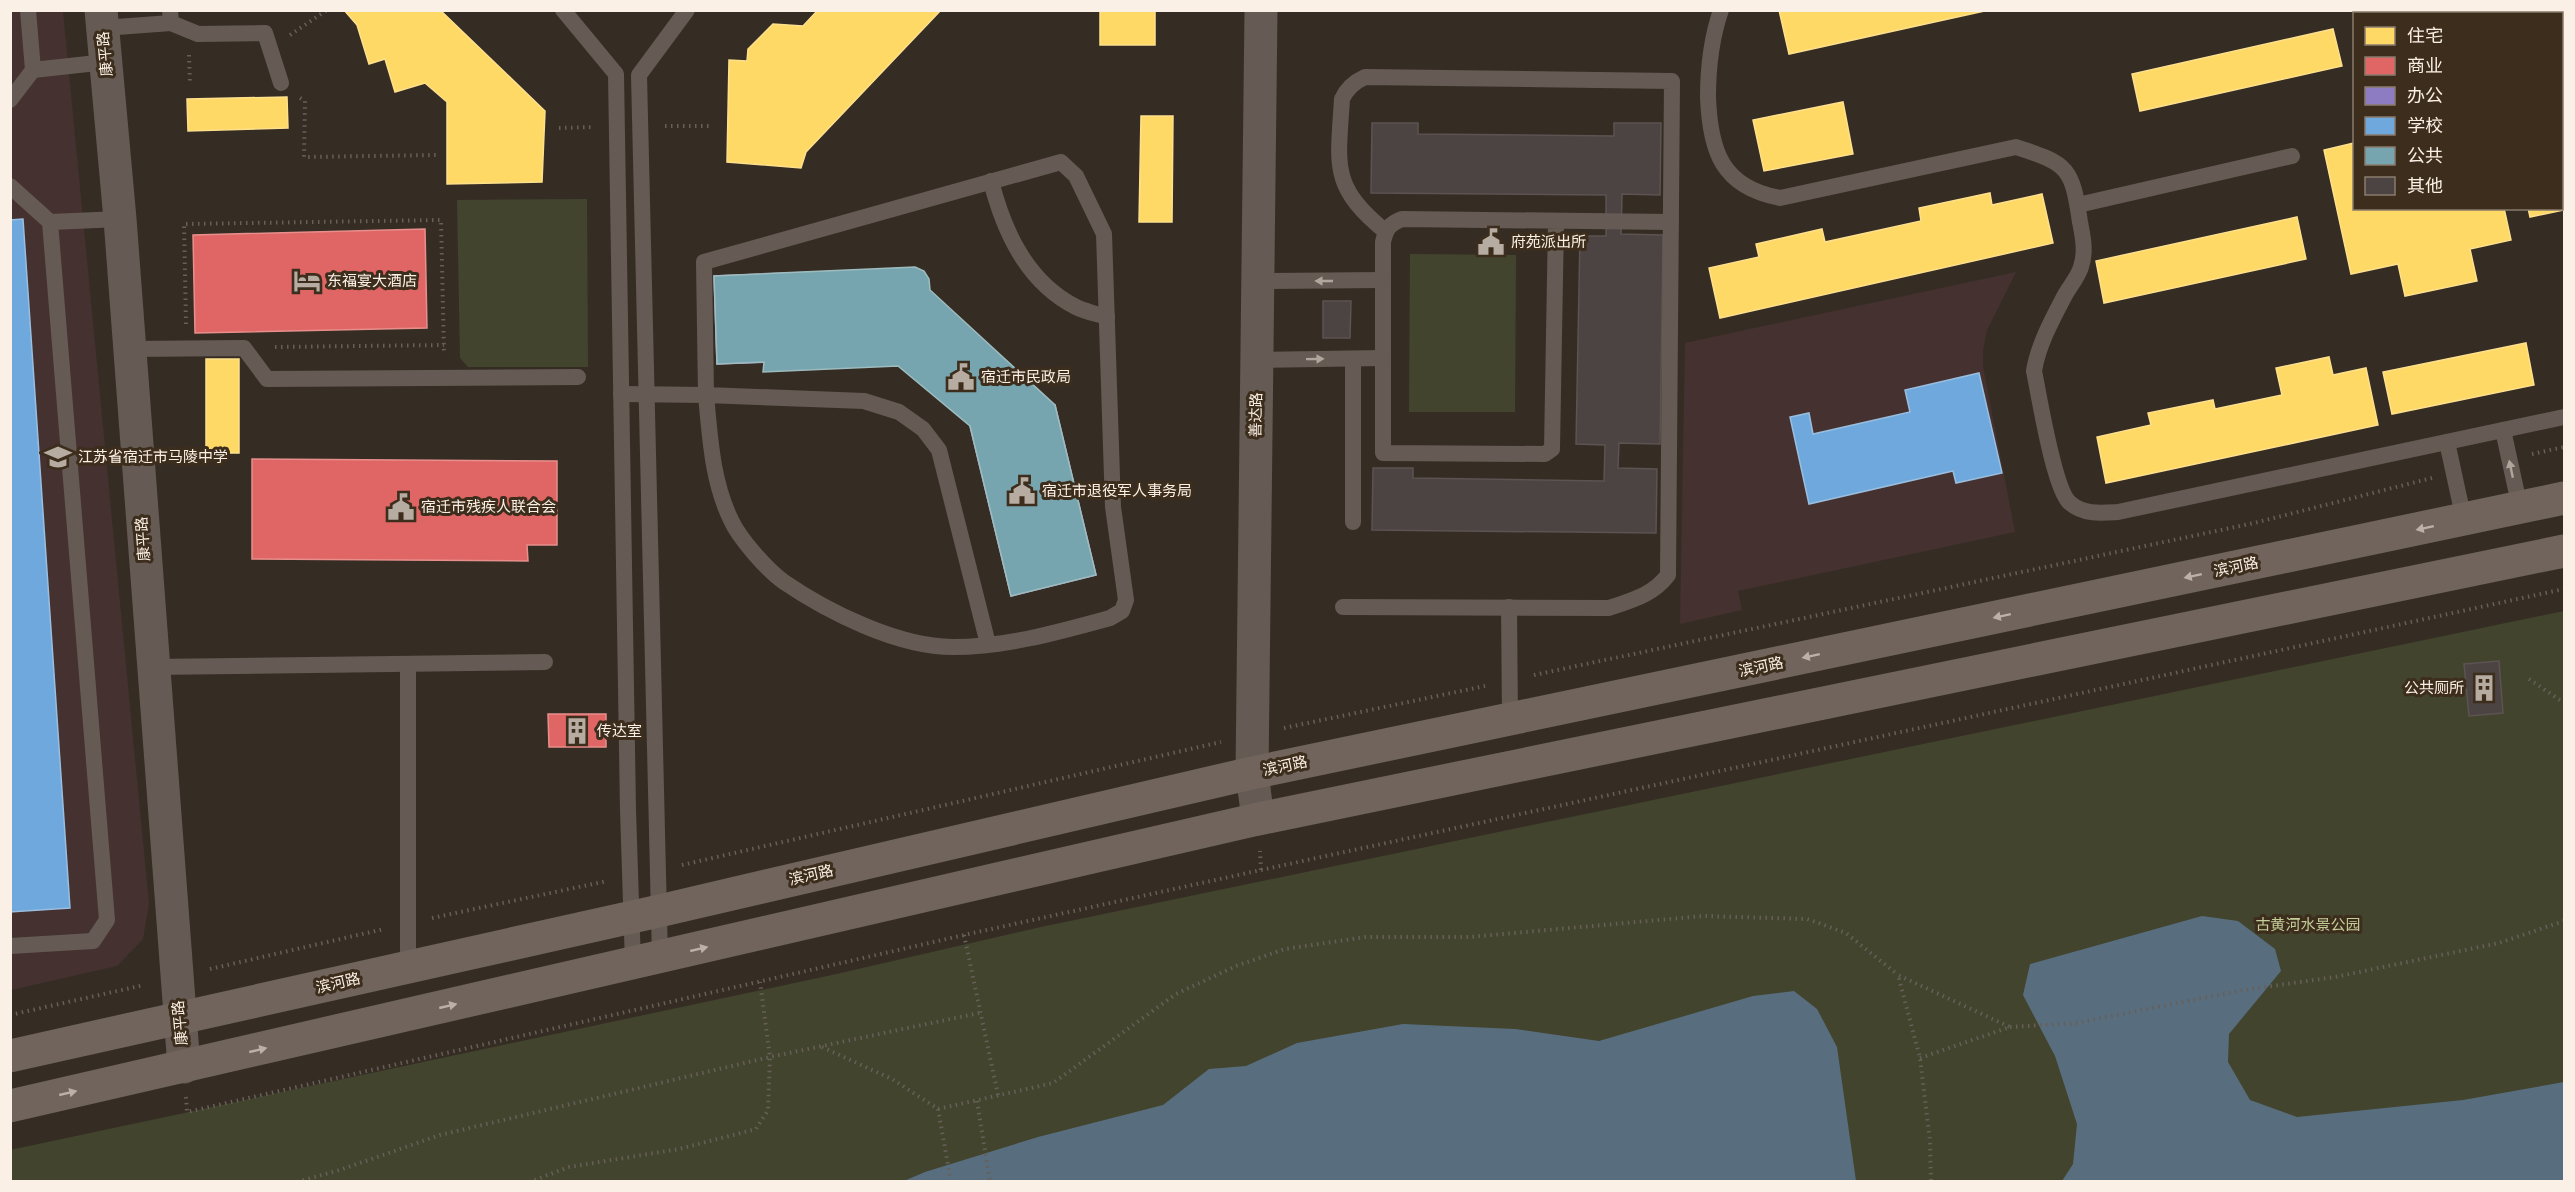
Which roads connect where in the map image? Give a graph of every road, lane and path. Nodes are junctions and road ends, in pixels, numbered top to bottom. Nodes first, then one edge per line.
1 (28, 10) edge
2 (327, 10) edge
3 (563, 10) edge
4 (687, 10) edge
5 (1261, 10) edge
6 (1720, 10) edge
7 (171, 17) edge
8 (102, 19) edge
9 (270, 48) junction
10 (106, 62) junction
11 (33, 70) junction
12 (280, 83) joint
13 (10, 100) edge
14 (437, 155) dead end
15 (2292, 156) dead end
16 (991, 181) junction
17 (10, 186) edge
18 (2078, 205) junction
19 (120, 219) junction
20 (1556, 221) junction
21 (50, 222) junction
22 (1671, 222) junction
23 (1385, 231) junction
24 (1383, 280) junction
25 (1258, 281) junction
26 (1107, 317) junction
27 (444, 345) junction
28 (244, 348) junction
29 (129, 349) junction
30 (186, 349) junction
31 (1383, 358) junction
32 (1353, 359) junction
33 (1257, 360) junction
34 (445, 377) junction
35 (578, 377) dead end
36 (621, 394) junction
37 (646, 394) junction
38 (706, 395) junction
39 (2565, 417) edge
40 (2503, 430) junction
41 (2446, 442) junction
42 (2565, 498) edge
43 (2520, 508) junction
44 (2464, 520) junction
45 (1353, 522) dead end
46 (2565, 551) edge
47 (2565, 589) edge
48 (1343, 606) dead end
49 (1509, 607) junction
50 (988, 644) junction
51 (545, 662) dead end
52 (408, 664) junction
53 (152, 667) junction
54 (2529, 679) dead end
55 (2565, 703) edge
56 (1510, 719) junction
57 (1252, 773) junction
58 (656, 809) junction
59 (628, 810) junction
60 (1258, 819) junction
61 (1262, 870) junction
62 (645, 914) junction
63 (2565, 921) edge
64 (963, 935) junction
65 (10, 946) edge
66 (646, 961) junction
67 (408, 967) junction
68 (1898, 975) junction
69 (760, 982) junction
70 (979, 1013) junction
71 (179, 1019) junction
72 (2010, 1027) junction
73 (822, 1047) junction
74 (10, 1056) edge
75 (770, 1057) junction
76 (1920, 1058) junction
77 (184, 1067) junction
78 (998, 1095) junction
79 (977, 1101) junction
80 (10, 1106) edge
81 (938, 1109) junction
82 (297, 1182) edge
83 (530, 1182) edge
84 (951, 1182) edge
85 (990, 1182) edge
86 (1931, 1182) edge

1 - 11 lane
2 - 9 path
3 - 36 lane
4 - 37 lane
5 - 25 street, 善达路
6 - 18 lane
7 - 8 lane
7 - 9 lane
8 - 10 street, 康平路
9 - 12 lane
10 - 11 lane
10 - 19 street, 康平路
11 - 13 lane
12 - 14 path
15 - 18 lane
16 - 26 lane
16 - 26 lane
16 - 38 lane
17 - 21 lane
18 - 41 lane
19 - 21 lane
19 - 29 street, 康平路
20 - 22 lane
20 - 23 lane
20 - 31 lane
21 - 65 lane
22 - 23 lane
22 - 49 lane
23 - 24 lane
24 -> 25 lane
24 - 31 lane
25 - 33 street, 善达路
26 - 50 lane
27 - 28 path
27 - 30 path
27 - 34 path
28 - 30 lane
28 - 34 lane
29 - 30 lane
29 - 53 street, 康平路
31 - 32 lane
33 -> 32 lane
32 - 45 lane
33 - 57 street, 善达路
34 - 35 lane
36 - 37 lane
36 - 59 lane
37 - 38 lane
37 - 58 lane
38 - 50 lane
38 - 50 lane
39 - 40 lane
40 - 41 lane
43 -> 40 lane
41 - 44 lane
42 - 43 main road, 滨河路
43 - 44 main road, 滨河路
44 -> 56 main road, 滨河路
46 - 60 main road
47 - 61 path
48 - 49 lane
49 - 56 lane
51 - 52 lane
52 - 53 lane
52 - 67 lane
53 - 71 street, 康平路
54 - 55 path
56 - 57 main road, 滨河路
57 - 60 street, 善达路
57 - 62 main road, 滨河路
58 - 59 lane
58 - 62 lane
59 - 62 lane
60 - 61 path
66 -> 60 main road
61 - 64 path
62 - 66 lane
62 - 66 lane
62 - 67 main road, 滨河路
63 - 72 path
64 - 69 path
64 - 70 path
77 -> 66 main road
67 - 71 main road, 滨河路
68 - 72 path
68 - 76 path
68 - 78 path
69 - 75 path
69 - 77 path
70 - 73 path
70 - 78 path
71 - 74 main road, 滨河路
71 - 77 street, 康平路
72 - 76 path
73 - 75 path
73 - 81 path
75 - 82 path
75 - 83 path
76 - 86 path
80 -> 77 main road
78 - 79 path
79 - 81 path
79 - 85 path
81 - 84 path

